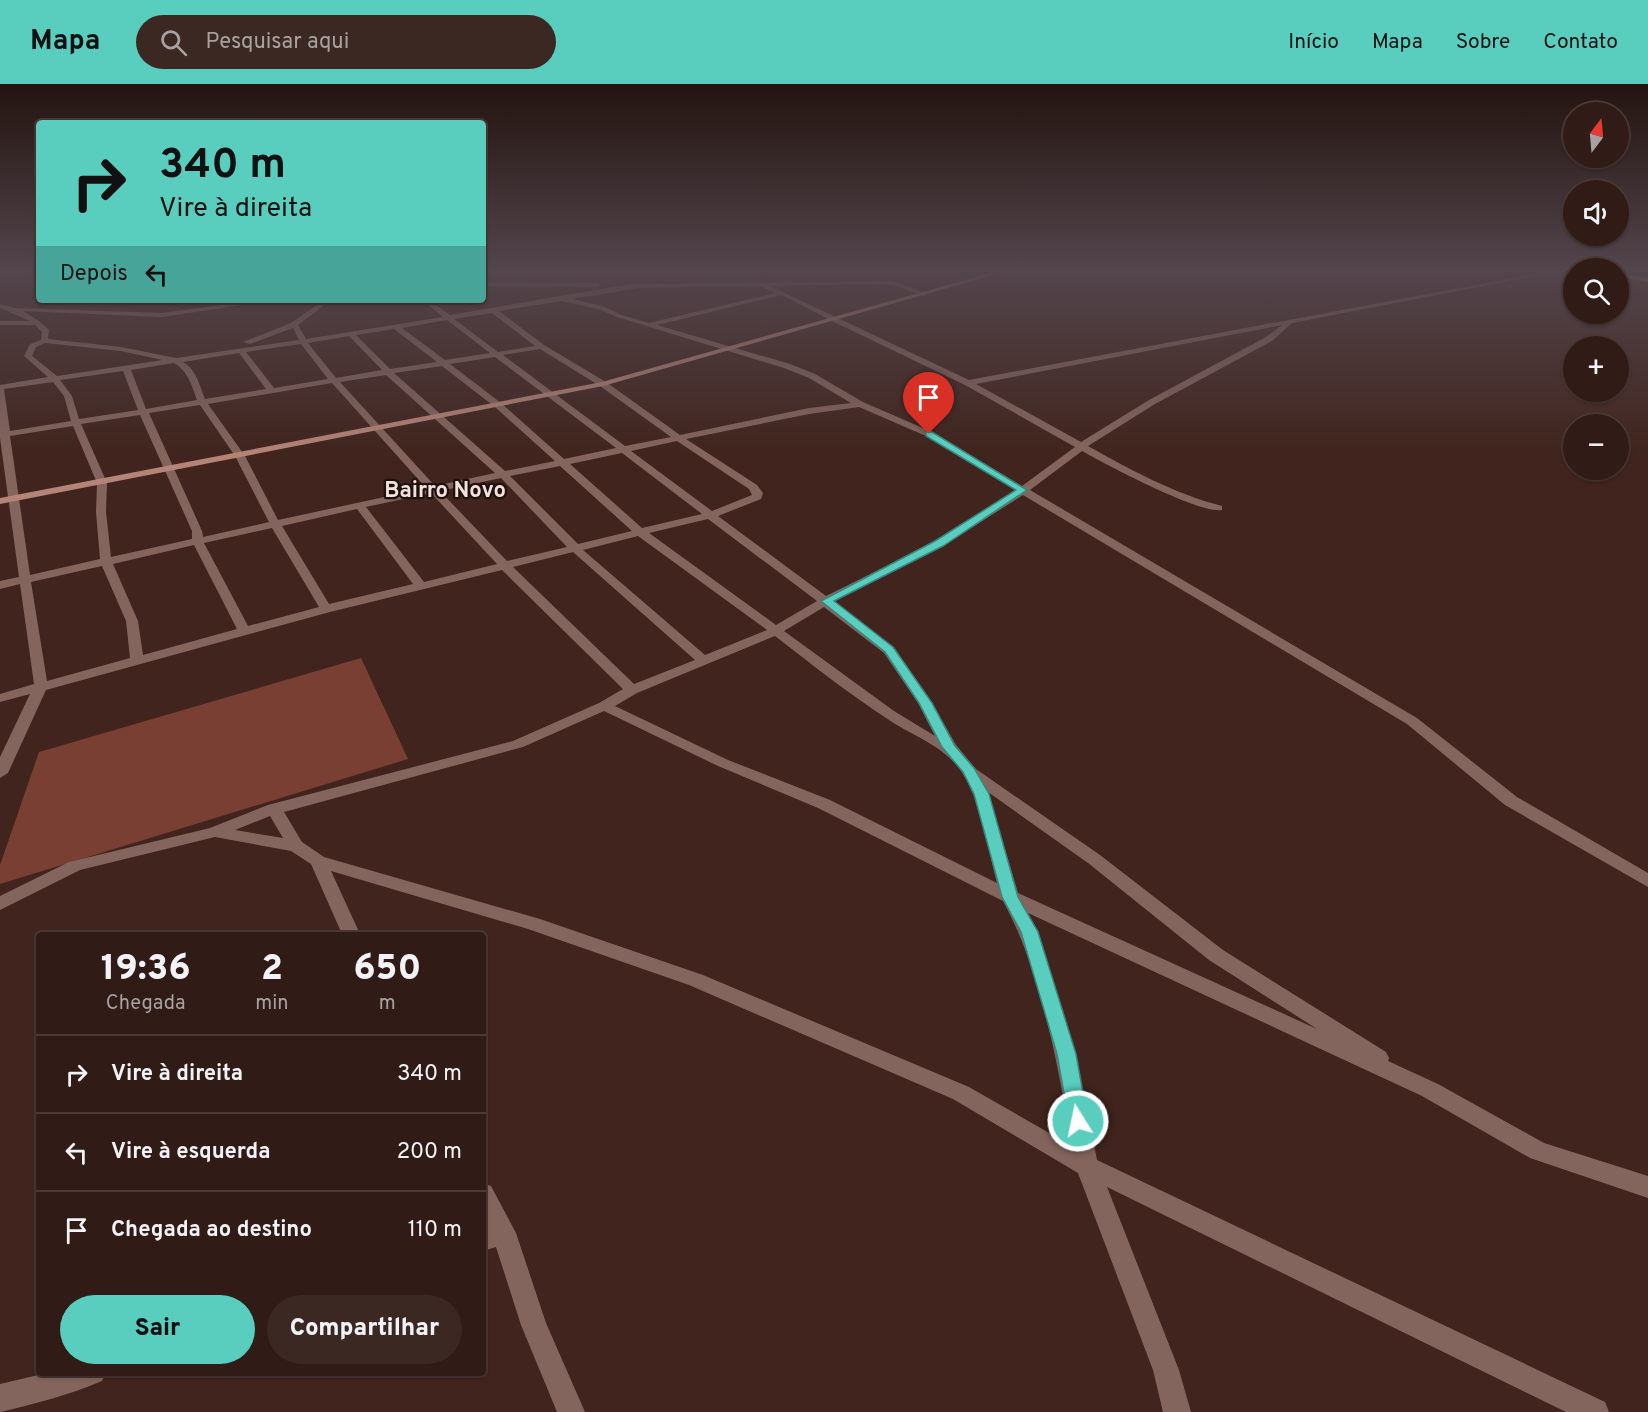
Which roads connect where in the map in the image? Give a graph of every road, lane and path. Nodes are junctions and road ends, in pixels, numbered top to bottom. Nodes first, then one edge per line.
1 (46, 332) edge
2 (275, 332) edge
3 (300, 332) edge
4 (362, 332) edge
5 (402, 332) edge
6 (468, 332) edge
7 (521, 332) edge
8 (676, 332) edge
9 (791, 332) edge
10 (859, 332) edge
11 (1229, 332) edge
12 (1277, 332) edge
13 (351, 334) junction
14 (44, 341) junction
15 (303, 341) junction
16 (541, 347) junction
17 (729, 349) junction
18 (240, 350) junction
19 (216, 353) junction
20 (495, 354) junction
21 (174, 360) junction
22 (441, 363) junction
23 (126, 368) junction
24 (388, 372) junction
25 (54, 378) junction
26 (334, 381) junction
27 (968, 383) junction
28 (603, 384) junction
29 (0, 387) edge
30 (271, 390) junction
31 (553, 395) junction
32 (202, 401) junction
33 (860, 404) junction
34 (498, 405) junction
35 (143, 411) junction
36 (439, 417) junction
37 (76, 423) junction
38 (376, 429) junction
39 (3, 435) edge
40 (680, 439) junction
41 (1082, 446) junction
42 (625, 451) junction
43 (240, 456) junction
44 (565, 462) junction
45 (170, 470) junction
46 (503, 475) junction
47 (102, 483) junction
48 (435, 489) junction
49 (1023, 490) junction
50 (6, 500) edge
51 (359, 505) junction
52 (1218, 508) dead end
53 (711, 515) junction
54 (275, 524) junction
55 (640, 532) junction
56 (198, 542) junction
57 (575, 548) junction
58 (106, 562) junction
59 (504, 565) junction
60 (25, 579) junction
61 (0, 585) edge
62 (420, 585) junction
63 (826, 601) junction
64 (326, 609) junction
65 (244, 630) junction
66 (774, 632) junction
67 (703, 660) junction
68 (138, 661) junction
69 (41, 686) junction
70 (632, 690) junction
71 (0, 698) edge
72 (604, 706) junction
73 (949, 747) junction
74 (969, 771) junction
75 (0, 773) edge
76 (274, 809) junction
77 (215, 832) junction
78 (296, 846) junction
79 (318, 861) junction
80 (1648, 881) edge
81 (1010, 897) junction
82 (0, 904) edge
83 (350, 932) edge
84 (1430, 1090) junction
85 (1087, 1166) junction
86 (1648, 1187) edge
87 (486, 1207) edge
88 (493, 1237) edge
89 (81, 1376) edge
90 (0, 1398) edge
91 (571, 1412) edge
92 (1177, 1412) edge
93 (1595, 1412) edge

1 - 14 street
2 - 19 street
3 - 15 street
4 - 13 street
5 - 22 street
6 - 20 street
7 - 16 street
8 - 17 street
9 - 17 street
10 - 27 street
11 - 27 street
12 - 41 street
13 - 15 street
13 - 24 street
14 - 21 street
14 - 25 street
15 - 18 street
15 - 26 street
16 - 20 street
16 - 28 street
17 - 28 street
17 - 33 street
18 - 19 street
18 - 30 street
19 - 21 street
20 - 22 street
20 - 31 street
21 - 23 street
21 - 32 street
22 - 24 street
22 - 34 street
23 - 25 street
23 - 35 street
24 - 26 street
24 - 36 street
25 - 29 street
25 - 37 street
26 - 30 street
26 - 38 street
27 - 41 street
28 - 31 street
28 - 40 street
29 - 39 street
30 - 32 street
31 - 34 street
31 - 42 street
32 - 35 street
32 - 43 street
33 - 40 street
33 - 49 street
34 - 36 street
34 - 44 street
35 - 37 street
35 - 45 street
36 - 38 street
36 - 46 street
37 - 39 street
37 - 47 street
38 - 43 street
38 - 48 street
39 - 50 street
40 - 42 street
40 - 53 street
41 - 49 street
41 - 52 street
42 - 44 street
42 - 53 street
43 - 45 street
43 - 54 street
44 - 46 street
44 - 55 street
45 - 47 street
45 - 56 street
46 - 48 street
46 - 57 street
47 - 50 street
47 - 58 street
48 - 51 street
48 - 59 street
49 - 63 street
49 - 80 street
50 - 60 street
51 - 54 street
51 - 62 street
53 - 55 street
53 - 63 street
54 - 56 street
54 - 64 street
55 - 57 street
55 - 66 street
56 - 58 street
56 - 65 street
57 - 59 street
57 - 67 street
58 - 60 street
58 - 68 street
59 - 62 street
59 - 70 street
60 - 61 street
60 - 69 street
62 - 64 street
63 - 66 street
63 - 73 street
64 - 65 street
65 - 68 street
66 - 67 street
66 - 73 street
67 - 70 street
68 - 69 street
69 - 71 street
69 - 75 street
70 - 72 street
72 - 76 street
72 - 81 street
73 - 74 street
74 - 81 street
74 - 84 street
76 - 77 street
76 - 78 street
77 - 78 street
77 - 82 street
78 - 79 street
79 - 83 street
79 - 85 street
81 - 84 street
81 - 85 street
84 - 86 street
85 - 92 street
85 - 93 street
87 - 88 street
88 - 91 street
89 - 90 street

